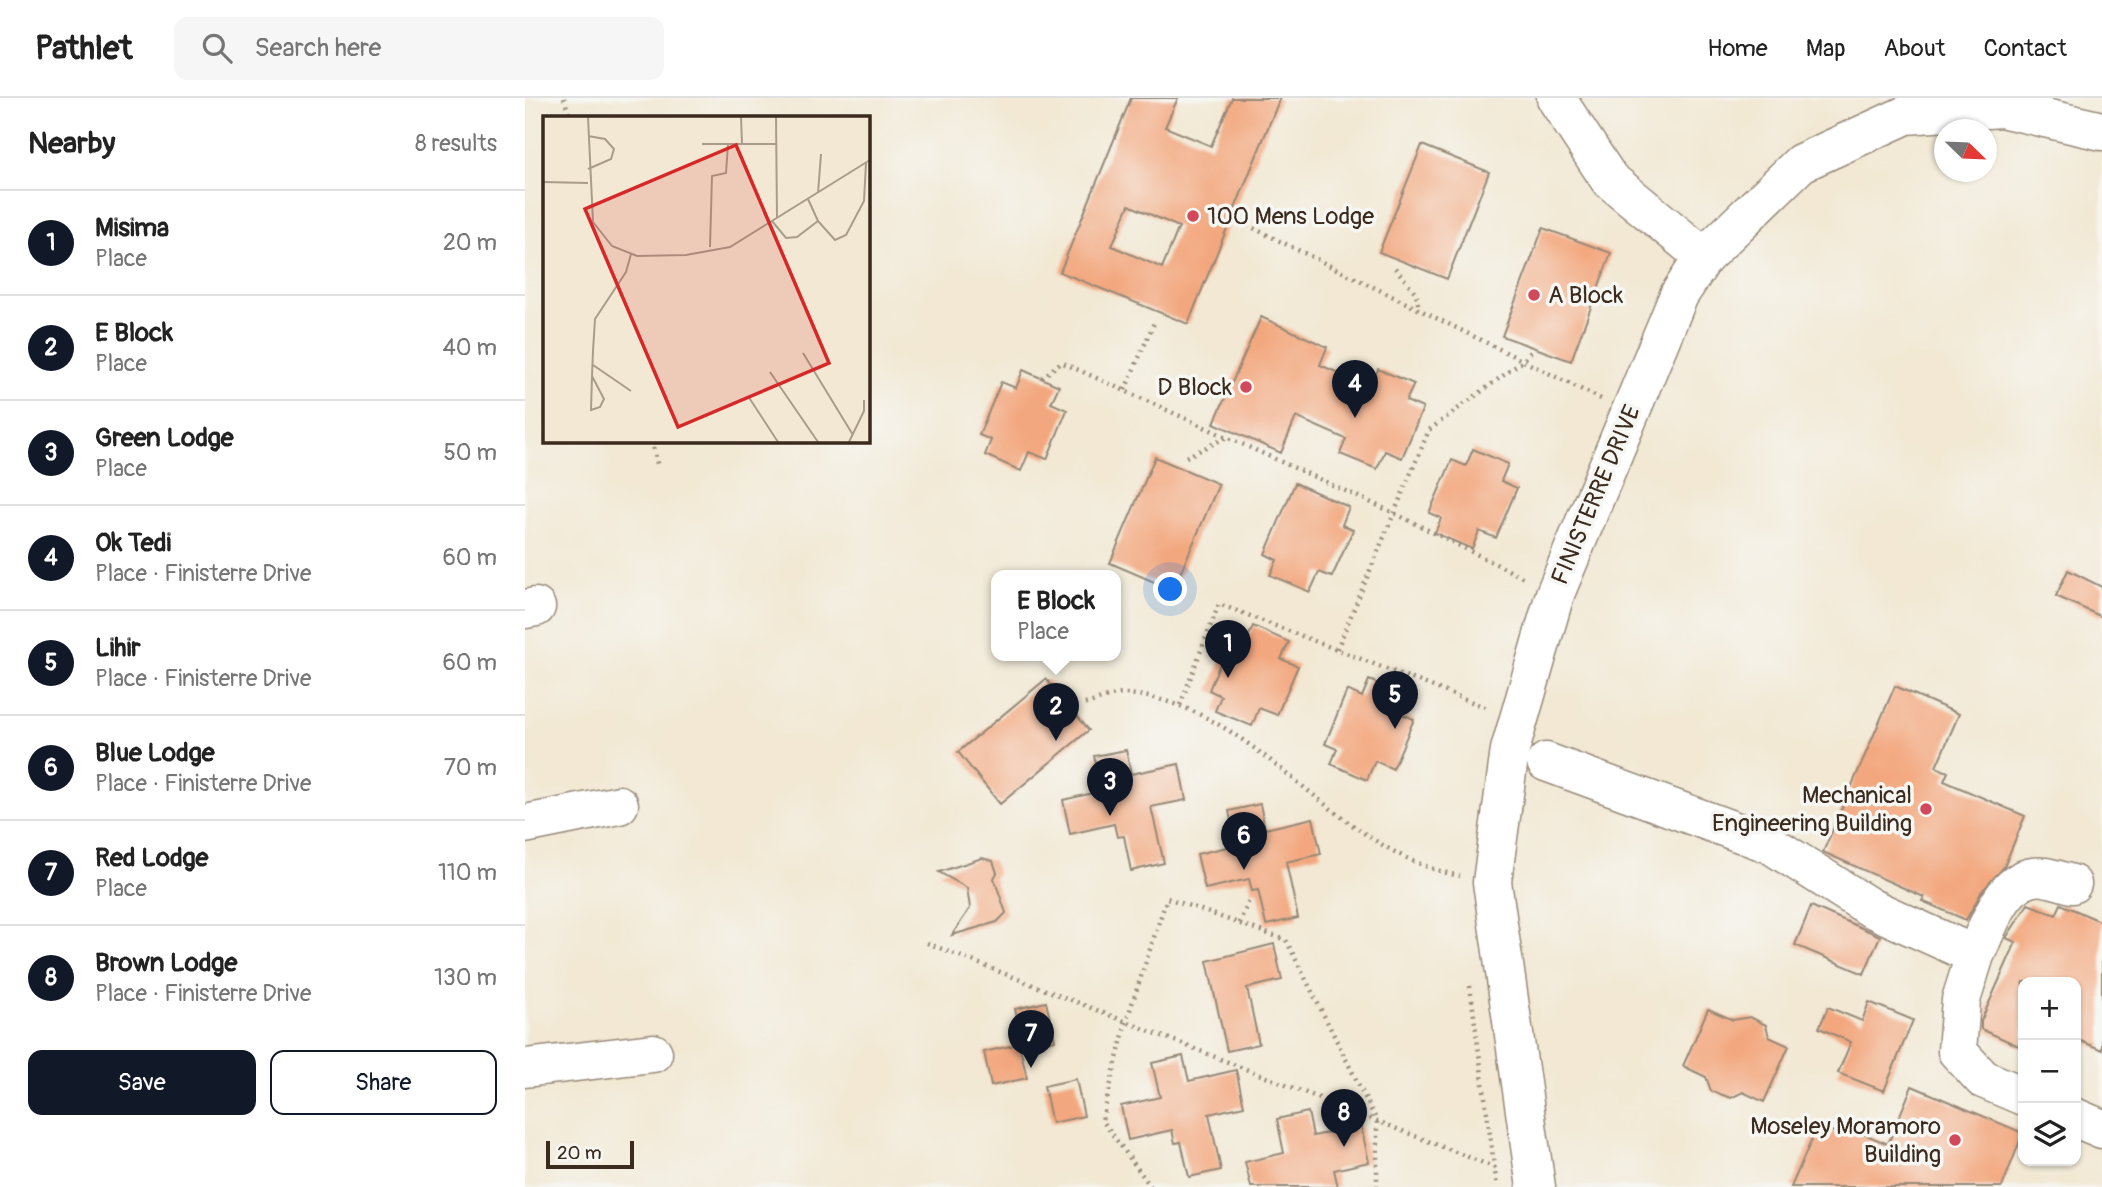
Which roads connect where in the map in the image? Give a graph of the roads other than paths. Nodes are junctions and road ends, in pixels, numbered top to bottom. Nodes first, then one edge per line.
1 (1556, 98) edge
2 (2102, 131) edge
3 (1704, 257) junction
4 (1546, 762) dead end
5 (619, 804) dead end
6 (525, 824) edge
7 (2072, 884) dead end
8 (1975, 955) junction
9 (653, 1053) dead end
10 (525, 1068) edge
11 (2018, 1094) edge
12 (2081, 1120) edge
13 (2102, 1128) edge
14 (1536, 1185) edge

1 - 3 street
2 - 3 street, FINISTERRE DRIVE
3 - 14 street, FINISTERRE DRIVE
4 - 8 street
5 - 6 street
7 - 8 street
8 - 11 street
9 - 10 street
12 - 13 street

